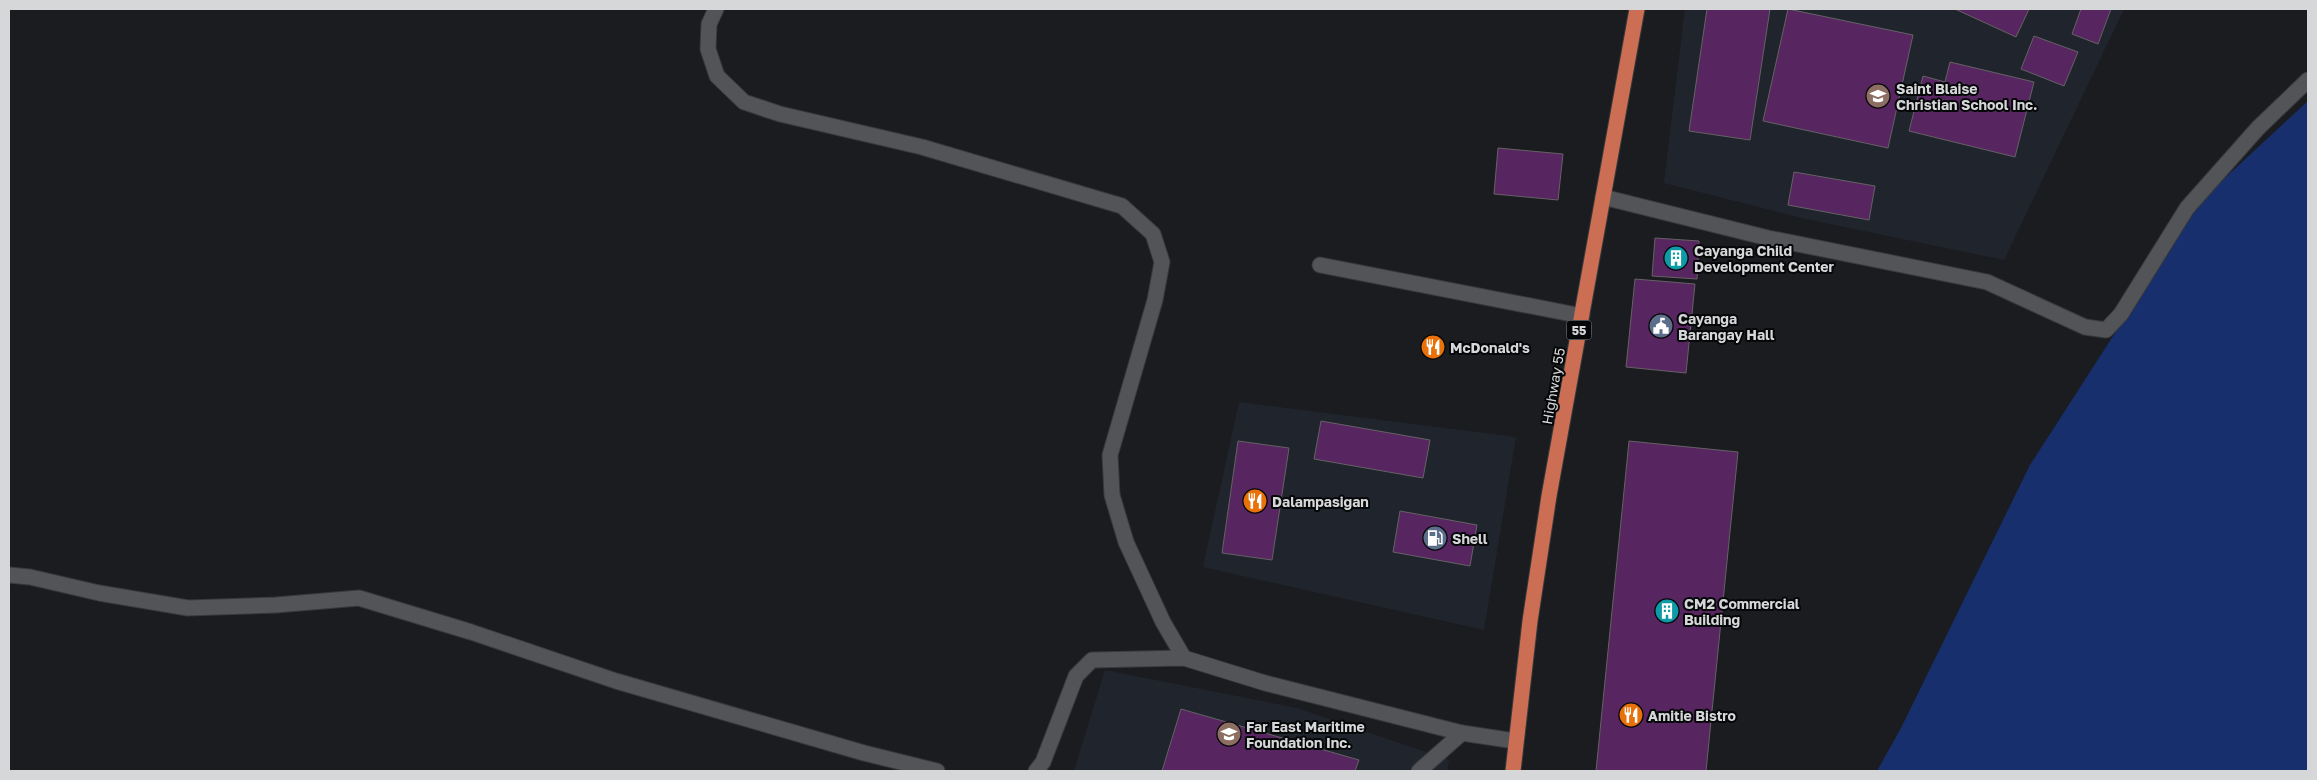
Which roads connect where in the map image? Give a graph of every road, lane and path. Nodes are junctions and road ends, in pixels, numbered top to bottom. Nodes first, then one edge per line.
1 (716, 9) edge
2 (1637, 9) edge
3 (2308, 80) edge
4 (1604, 198) junction
5 (1320, 265) dead end
6 (1582, 316) junction
7 (9, 575) edge
8 (1184, 658) junction
9 (1462, 733) junction
10 (1515, 741) junction
11 (937, 771) edge
12 (1036, 771) edge
13 (1418, 771) edge
14 (1513, 771) edge

1 - 8 street
2 - 4 highway, Highway 55 / 55
3 - 4 street
4 - 6 highway, Highway 55 / 55
5 - 6 street
6 - 10 highway, Highway 55 / 55
7 - 11 street
8 - 9 street
8 - 12 street
9 - 10 street
9 - 13 street
10 - 14 highway, Highway 55 / 55

